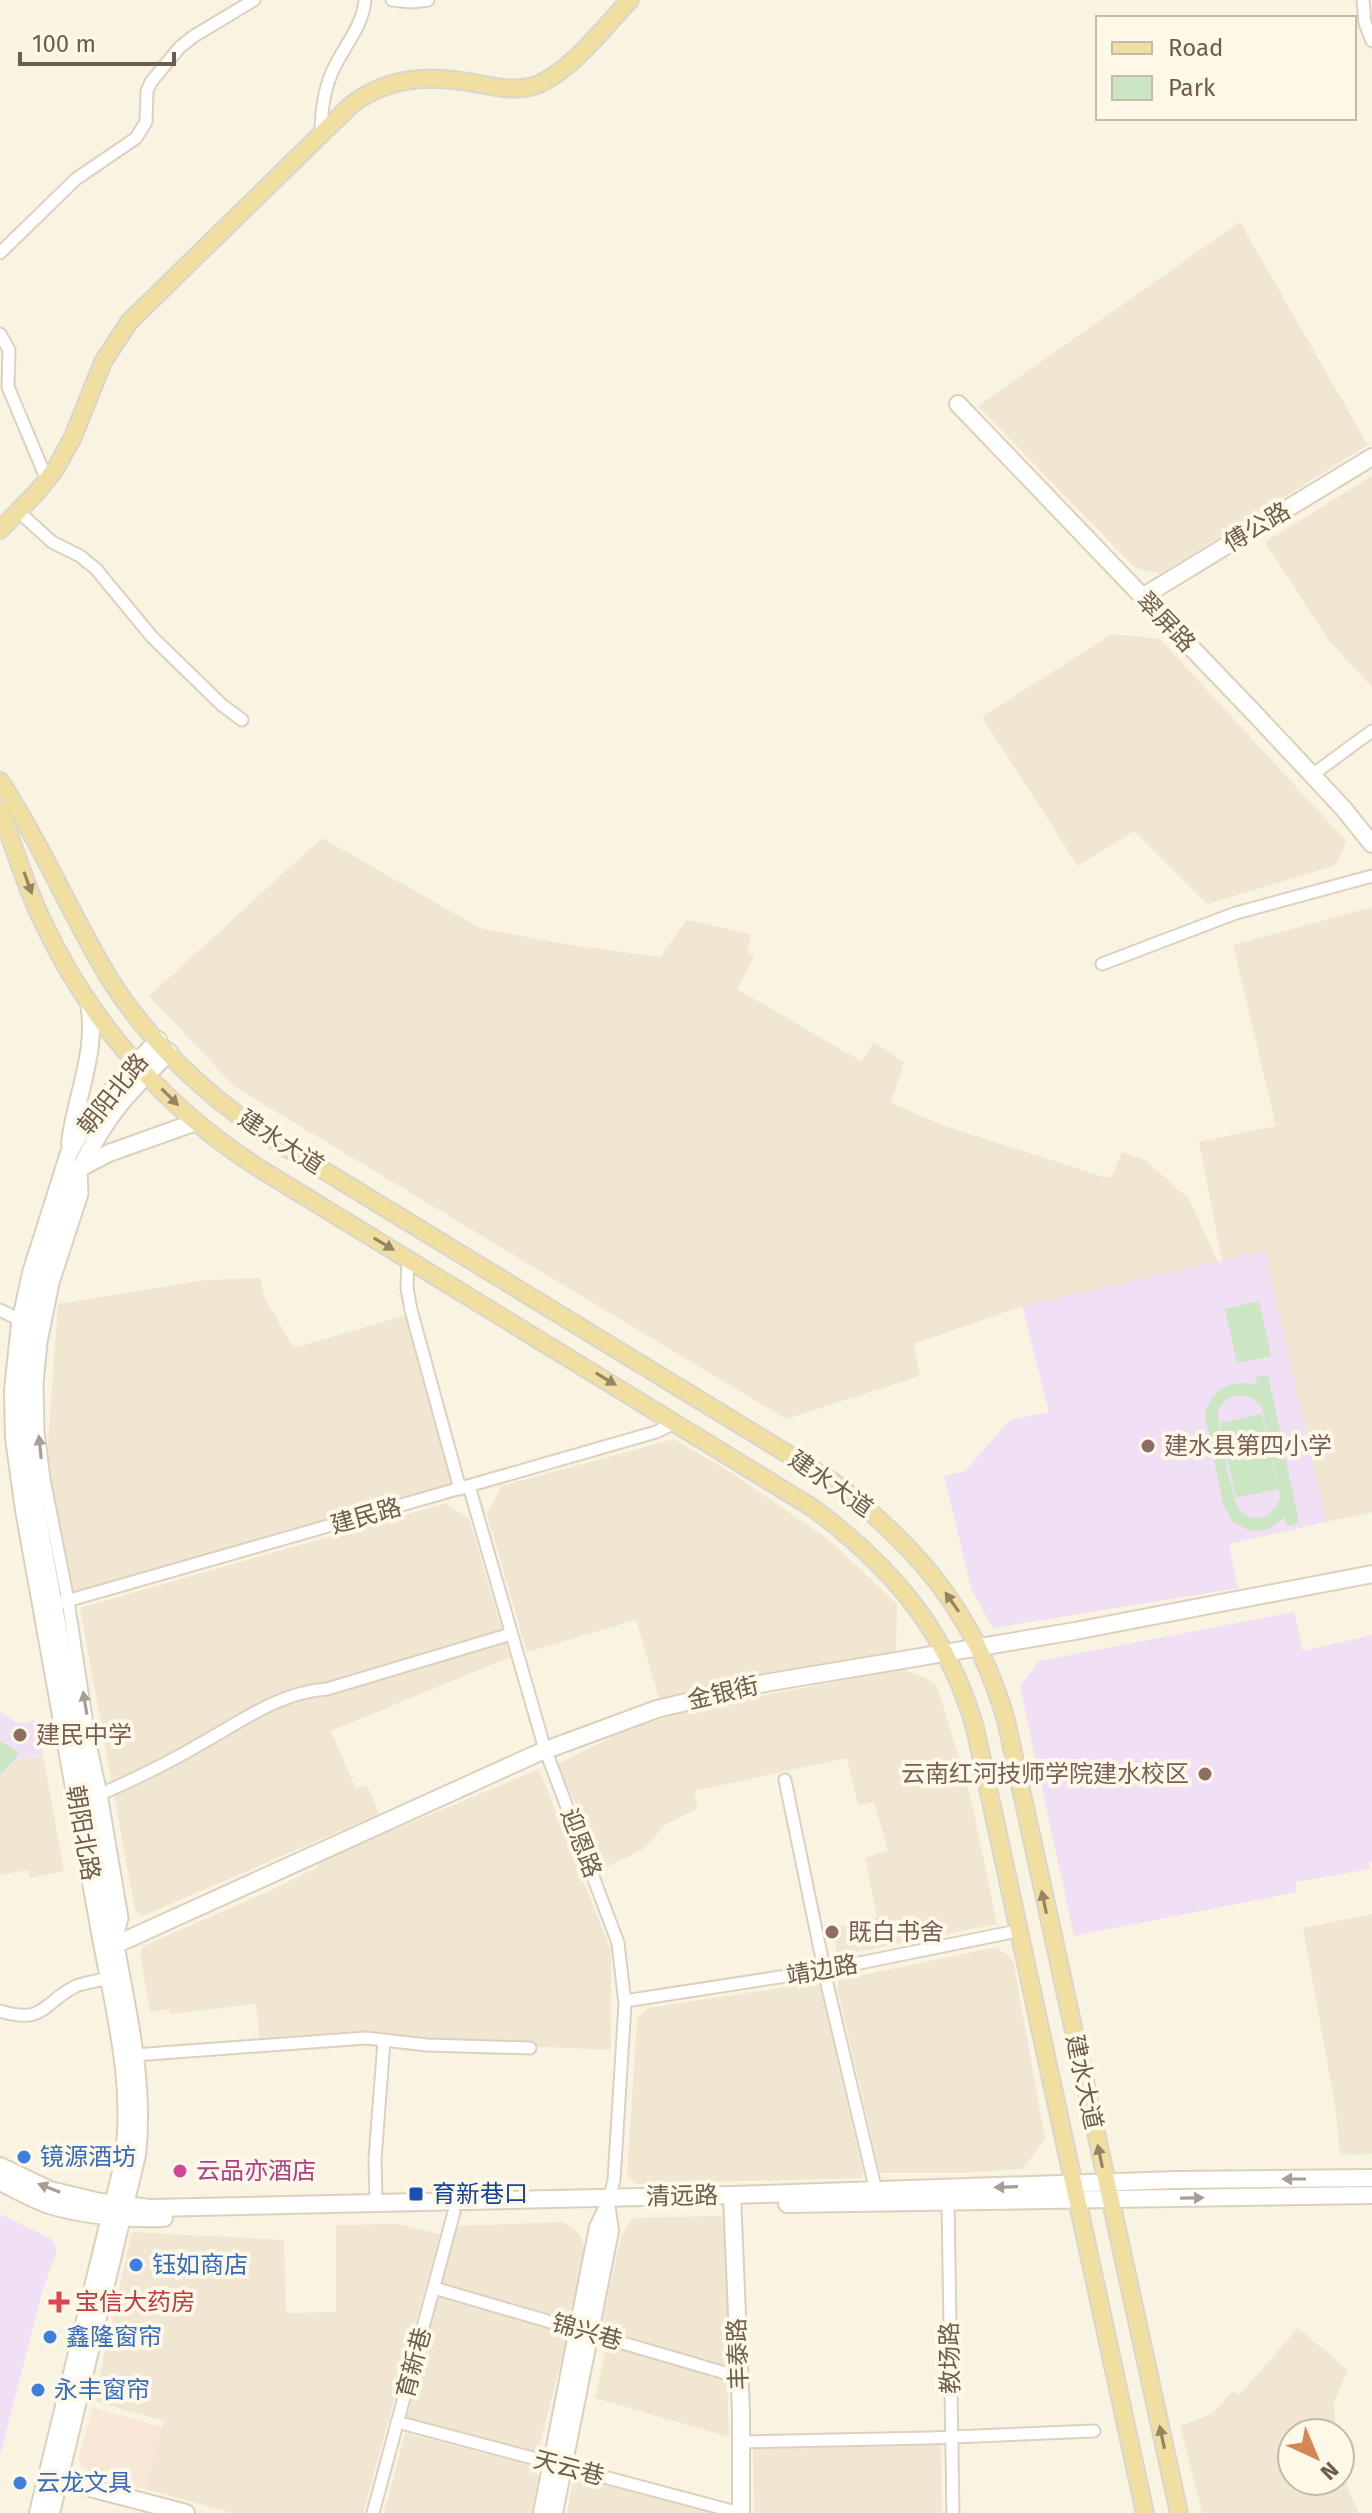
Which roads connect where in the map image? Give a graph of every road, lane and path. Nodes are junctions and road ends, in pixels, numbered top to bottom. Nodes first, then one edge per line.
1 (254, 0) edge
2 (365, 0) edge
3 (392, 0) edge
4 (428, 0) edge
5 (630, 0) edge
6 (1363, 0) edge
7 (1372, 41) edge
8 (321, 134) junction
9 (0, 253) edge
10 (0, 334) edge
11 (958, 404) dead end
12 (1372, 457) edge
13 (47, 480) junction
14 (18, 511) junction
15 (0, 530) edge
16 (1142, 597) junction
17 (242, 720) dead end
18 (1372, 731) edge
19 (1312, 775) junction
20 (0, 781) edge
21 (0, 810) edge
22 (1372, 844) edge
23 (1372, 876) edge
24 (1102, 964) dead end
25 (89, 1004) junction
26 (163, 1046) junction
27 (142, 1069) junction
28 (196, 1122) junction
29 (69, 1153) junction
30 (80, 1168) junction
31 (408, 1259) junction
32 (0, 1310) edge
33 (20, 1320) junction
34 (676, 1422) junction
35 (464, 1488) junction
36 (1372, 1574) edge
37 (61, 1603) junction
38 (511, 1634) junction
39 (979, 1647) junction
40 (945, 1653) junction
41 (545, 1749) junction
42 (785, 1780) dead end
43 (101, 1794) junction
44 (1017, 1931) junction
45 (115, 1945) junction
46 (825, 1970) junction
47 (108, 1978) junction
48 (625, 2001) junction
49 (0, 2011) edge
50 (384, 2041) junction
51 (530, 2048) dead end
52 (134, 2055) junction
53 (0, 2166) edge
54 (1372, 2178) edge
55 (0, 2182) edge
56 (876, 2191) junction
57 (1108, 2191) junction
58 (1075, 2193) junction
59 (1372, 2195) edge
60 (732, 2200) junction
61 (948, 2202) junction
62 (376, 2203) junction
63 (608, 2203) junction
64 (118, 2211) junction
65 (454, 2212) junction
66 (434, 2288) junction
67 (584, 2331) junction
68 (739, 2377) junction
69 (397, 2422) junction
70 (1094, 2431) dead end
71 (951, 2437) junction
72 (741, 2442) junction
73 (557, 2465) junction
74 (52, 2482) junction
75 (38, 2513) edge
76 (51, 2513) edge
77 (150, 2513) edge
78 (186, 2513) edge
79 (373, 2513) edge
80 (542, 2513) edge
81 (554, 2513) edge
82 (741, 2513) edge
83 (953, 2513) edge
84 (1145, 2513) edge
85 (1179, 2513) edge

1 - 9 street
2 - 8 street
3 - 4 street
5 - 8 main road
6 - 7 street
8 - 13 main road
10 - 13 street
11 - 16 main road, 翠屏路
12 - 16 main road, 傅公路
13 - 14 main road
14 - 15 main road
14 - 17 street
16 - 19 main road, 翠屏路
18 - 19 street
19 - 22 main road, 翠屏路
20 - 26 main road, 建水大道
21 -> 25 main road, 建水大道
23 - 24 street
25 - 27 main road, 建水大道
25 - 29 main road
26 - 27 main road, 朝阳北路
39 -> 26 main road, 建水大道
27 -> 28 main road, 建水大道
27 - 29 main road, 朝阳北路
27 - 30 main road, 朝阳北路
28 - 30 main road
28 -> 31 main road, 建水大道
29 - 33 main road, 朝阳北路
37 -> 30 main road, 朝阳北路
31 -> 34 main road, 建水大道
31 - 35 street, 迎恩路
32 - 33 street
33 - 47 main road, 朝阳北路
34 - 35 street, 建民路
34 - 40 main road, 建水大道
35 - 37 street, 建民路
35 - 38 street, 迎恩路
36 - 39 main road, 金银街
43 -> 37 street
37 - 45 main road, 朝阳北路
38 - 41 street, 迎恩路
38 - 43 street
39 - 40 main road, 金银街
57 -> 39 main road, 建水大道
40 - 41 main road, 金银街
40 - 44 main road, 建水大道
41 - 45 main road, 金银街
41 - 48 street, 迎恩路
42 - 46 street
43 - 45 street
44 - 46 street, 靖边路
44 - 58 main road, 建水大道
45 - 52 main road, 朝阳北路
46 - 48 street, 靖边路
46 - 56 street
47 - 49 street
47 - 64 main road, 朝阳北路
48 - 63 street, 迎恩路
50 - 51 street
50 - 52 street
50 - 62 street
52 - 64 main road, 朝阳北路
64 -> 53 main road, 清远路
54 -> 57 main road, 清远路
55 - 64 main road, 清远路
58 -> 56 main road, 清远路
56 - 60 main road, 清远路
57 - 58 main road, 清远路
57 -> 59 main road, 清远路
85 -> 57 main road, 建水大道
58 - 61 main road, 清远路
58 - 84 main road, 建水大道
60 - 61 main road, 清远路
60 - 63 main road, 清远路
60 - 68 main road, 丰泰路
61 - 71 street, 教场路
62 - 63 main road, 清远路
62 - 64 main road, 清远路
63 - 65 main road, 清远路
63 - 67 main road, 迎恩路
64 - 65 main road, 清远路
64 - 74 main road, 朝阳北路
65 - 66 street, 育新巷
66 - 67 street, 锦兴巷
66 - 69 street, 育新巷
67 - 68 street, 锦兴巷
67 - 73 main road, 迎恩路
68 - 72 main road, 丰泰路
69 - 73 street, 天云巷
69 - 79 street, 育新巷
70 - 71 street
71 - 72 street
71 - 83 street, 教场路
72 - 82 main road, 丰泰路
73 - 80 main road, 迎恩路
73 - 81 main road, 迎恩路
73 - 82 street, 天云巷
74 - 75 main road, 朝阳北路
74 - 76 main road, 朝阳北路
74 - 77 main road
74 - 78 main road

